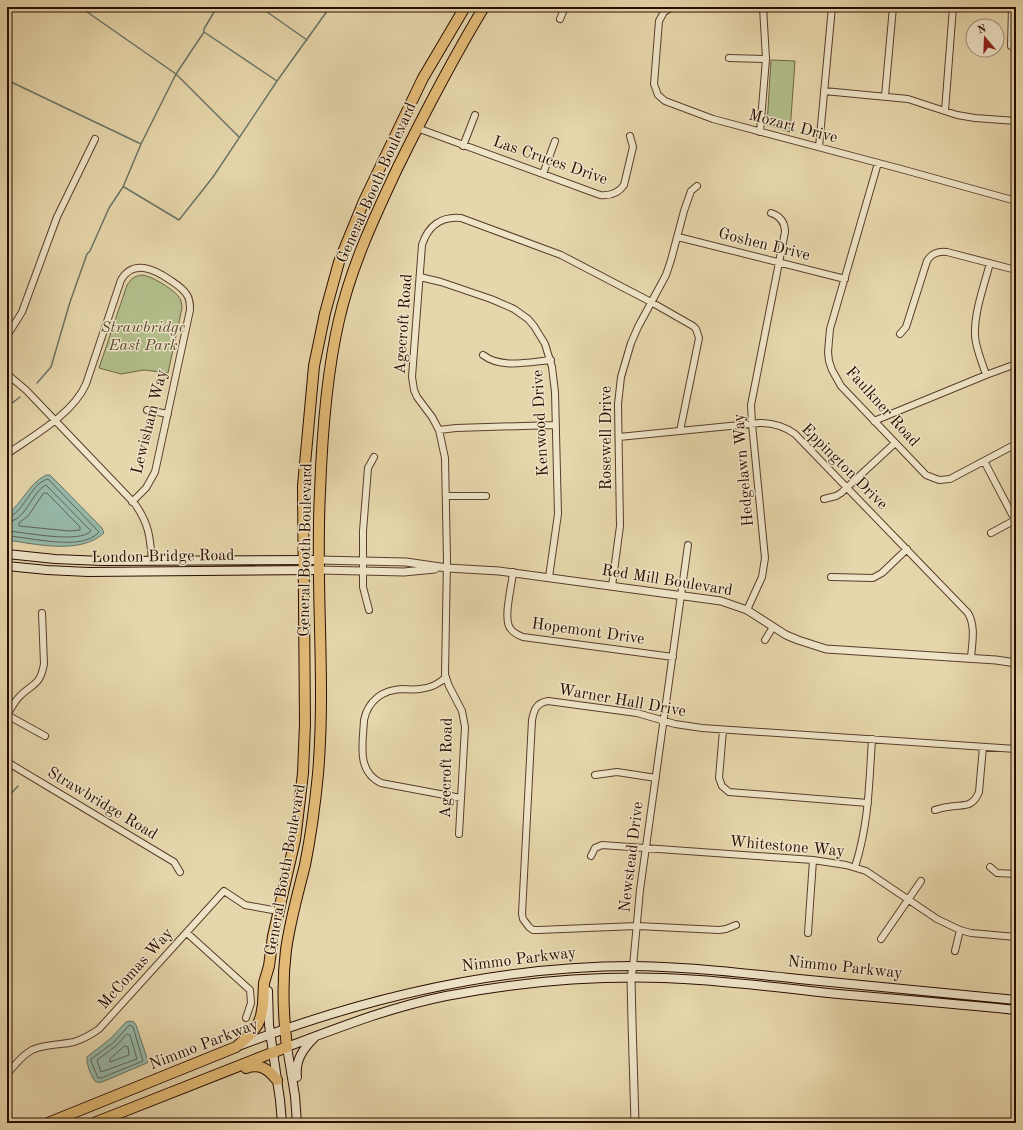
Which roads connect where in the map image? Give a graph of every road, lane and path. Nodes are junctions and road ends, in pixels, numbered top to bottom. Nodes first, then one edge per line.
1 (464, 7) edge
2 (484, 7) edge
3 (566, 7) edge
4 (672, 7) edge
5 (763, 7) edge
6 (832, 7) edge
7 (893, 7) edge
8 (953, 7) edge
9 (1012, 7) edge
10 (560, 19) dead end
11 (1011, 46) dead end
12 (729, 58) dead end
13 (766, 59) junction
14 (824, 91) junction
15 (885, 96) junction
16 (945, 111) junction
17 (475, 115) dead end
18 (1016, 121) edge
19 (417, 128) junction
20 (760, 132) junction
21 (630, 136) dead end
22 (95, 138) dead end
23 (555, 141) dead end
24 (463, 146) junction
25 (819, 147) junction
26 (878, 163) junction
27 (543, 174) junction
28 (697, 186) dead end
29 (1016, 201) edge
30 (771, 213) dead end
31 (678, 237) junction
32 (779, 263) junction
33 (990, 263) junction
34 (1016, 270) edge
35 (420, 277) junction
36 (845, 279) junction
37 (651, 302) junction
38 (900, 334) dead end
39 (7, 336) edge
40 (483, 355) dead end
41 (551, 360) junction
42 (1016, 364) edge
43 (7, 374) edge
44 (986, 375) junction
45 (147, 410) dead end
46 (168, 414) junction
47 (55, 420) junction
48 (874, 421) junction
49 (752, 424) junction
50 (555, 425) junction
51 (439, 430) junction
52 (680, 431) junction
53 (619, 437) junction
54 (895, 443) junction
55 (1016, 444) edge
56 (7, 454) edge
57 (374, 457) dead end
58 (984, 461) junction
59 (847, 487) junction
60 (446, 496) junction
61 (486, 496) dead end
62 (824, 499) dead end
63 (132, 502) junction
64 (1015, 521) edge
65 (991, 533) dead end
66 (688, 544) dead end
67 (907, 548) junction
68 (7, 554) edge
69 (152, 560) junction
70 (363, 561) junction
71 (303, 565) junction
72 (319, 565) junction
73 (7, 566) edge
74 (447, 568) junction
75 (363, 571) junction
76 (513, 572) junction
77 (830, 576) dead end
78 (549, 577) junction
79 (612, 586) junction
80 (682, 596) junction
81 (368, 610) dead end
82 (747, 610) junction
83 (42, 613) dead end
84 (773, 626) junction
85 (765, 640) dead end
86 (673, 657) junction
87 (971, 658) junction
88 (1016, 663) edge
89 (446, 677) junction
90 (7, 715) edge
91 (664, 722) junction
92 (723, 730) junction
93 (44, 736) dead end
94 (872, 739) junction
95 (983, 747) junction
96 (1016, 749) edge
97 (7, 762) edge
98 (595, 775) dead end
99 (656, 778) junction
100 (301, 794) junction
101 (461, 798) junction
102 (868, 803) junction
103 (935, 810) dead end
104 (459, 834) dead end
105 (646, 849) junction
106 (308, 850) junction
107 (591, 856) dead end
108 (813, 860) junction
109 (855, 867) junction
110 (990, 867) dead end
111 (180, 872) dead end
112 (1016, 874) edge
113 (922, 881) dead end
114 (908, 899) junction
115 (278, 911) junction
116 (736, 925) dead end
117 (637, 926) junction
118 (960, 930) junction
119 (186, 933) junction
120 (808, 933) dead end
121 (1016, 937) edge
122 (881, 939) dead end
123 (955, 951) dead end
124 (269, 966) junction
125 (633, 966) junction
126 (631, 978) junction
127 (1016, 1000) edge
128 (1016, 1010) edge
129 (246, 1018) dead end
130 (285, 1030) junction
131 (270, 1035) junction
132 (316, 1036) junction
133 (236, 1047) junction
134 (287, 1047) junction
135 (272, 1053) junction
136 (7, 1074) edge
137 (277, 1080) junction
138 (180, 1090) junction
139 (48, 1123) edge
140 (94, 1123) edge
141 (282, 1123) edge
142 (298, 1123) edge
143 (635, 1123) edge

1 - 71 highway, General Booth Boulevard
2 - 19 highway, General Booth Boulevard
3 - 10 street
4 - 20 street, Mozart Drive
5 - 13 street
6 - 14 street
7 - 15 street
8 - 16 street
9 - 11 street
12 - 13 street
13 - 20 street
14 - 15 street
14 - 25 street
15 - 16 street
16 - 18 street
17 - 24 street
19 - 24 street, Las Cruces Drive
19 - 72 highway, General Booth Boulevard
20 - 25 street, Mozart Drive
21 - 27 street, Las Cruces Drive
22 - 39 street
23 - 27 street
24 - 27 street, Las Cruces Drive
25 - 26 street, Mozart Drive
26 - 29 street, Mozart Drive
26 - 36 street, Faulkner Road
28 - 31 street, Rosewell Drive
30 - 32 street, Hedgelawn Way
31 - 32 street, Goshen Drive
31 - 37 street, Rosewell Drive
32 - 36 street, Goshen Drive
32 - 49 street, Hedgelawn Way
33 - 34 street
33 - 38 street
33 - 44 street
35 - 37 street, Agecroft Road
35 - 41 street, Kenwood Drive
35 - 51 street, Agecroft Road
36 - 48 street, Faulkner Road
37 - 52 street, Agecroft Road
37 - 53 street, Rosewell Drive
40 - 41 street
41 - 50 street, Kenwood Drive
42 - 44 street
43 - 47 street
44 - 48 street
45 - 46 street
46 - 47 street, Lewisham Way
46 - 63 street, Lewisham Way
47 - 56 street, Lewisham Way
47 - 63 street
48 - 54 street, Faulkner Road
49 - 52 street, Eppington Drive
49 - 59 street, Eppington Drive
49 - 82 street, Hedgelawn Way
50 - 51 street
50 - 78 street, Kenwood Drive
51 - 60 street, Agecroft Road
52 - 53 street, Eppington Drive
53 - 79 street, Rosewell Drive
54 - 58 street, Faulkner Road
54 - 59 street
55 - 58 street, Faulkner Road
57 - 70 street
58 - 64 street
59 - 62 street
59 - 67 street, Eppington Drive
60 - 61 street
60 - 74 street, Agecroft Road
63 - 69 street
64 - 65 street
66 - 80 street, Newstead Drive
67 - 77 street
67 - 87 street, Eppington Drive
68 - 69 main road, London Bridge Road
69 - 71 main road, London Bridge Road
70 - 72 street, Red Mill Boulevard
70 - 74 street, Red Mill Boulevard
70 - 75 street
71 - 72 main road, London Bridge Road
71 - 73 main road, London Bridge Road
71 - 100 highway, General Booth Boulevard
72 - 75 street, Red Mill Boulevard
72 - 106 highway, General Booth Boulevard
74 - 75 street, Red Mill Boulevard
74 - 76 street, Red Mill Boulevard
74 - 89 street, Agecroft Road
75 - 81 street
76 - 78 street, Red Mill Boulevard
76 - 86 street, Hopemont Drive
78 - 79 street, Red Mill Boulevard
79 - 80 street, Red Mill Boulevard
80 - 82 street, Red Mill Boulevard
80 - 86 street, Newstead Drive
82 - 84 street, Red Mill Boulevard
83 - 90 street
84 - 85 street
84 - 87 street, Red Mill Boulevard
86 - 91 street, Newstead Drive
87 - 88 street, Red Mill Boulevard
89 - 101 street, Agecroft Road
89 - 101 street
90 - 93 street
91 - 92 street, Warner Hall Drive
91 - 99 street, Newstead Drive
91 - 117 street, Warner Hall Drive
92 - 94 street, Warner Hall Drive
92 - 102 street
94 - 95 street, Warner Hall Drive
94 - 102 street
95 - 96 street, Warner Hall Drive
95 - 103 street
97 - 111 street, Strawbridge Road
98 - 99 street
99 - 105 street, Newstead Drive
100 - 106 highway
100 - 115 highway, General Booth Boulevard
101 - 104 street, Agecroft Road
102 - 109 street
105 - 107 street, Whitestone Way
105 - 108 street, Whitestone Way
105 - 117 street, Newstead Drive
106 - 130 highway, General Booth Boulevard
108 - 109 street, Whitestone Way
108 - 120 street
109 - 114 street, Whitestone Way
110 - 112 street
113 - 114 street
114 - 118 street, Whitestone Way
114 - 122 street
115 - 119 street, McComas Way
115 - 124 highway, General Booth Boulevard
116 - 117 street, Warner Hall Drive
117 - 125 street, Newstead Drive
118 - 121 street, Whitestone Way
118 - 123 street
119 - 129 street
119 - 136 street, McComas Way
124 - 131 main road, General Booth Boulevard
124 - 133 highway
125 - 126 street, Newstead Drive
125 - 127 main road, Nimmo Parkway
125 - 130 main road, Nimmo Parkway
126 - 128 main road, Nimmo Parkway
126 - 132 main road, Nimmo Parkway
126 - 143 street, Newstead Drive
130 - 131 main road, Nimmo Parkway
130 - 134 highway, General Booth Boulevard
131 - 133 main road, Nimmo Parkway
131 - 135 main road, General Booth Boulevard
132 - 134 main road, Nimmo Parkway
132 - 142 main road
133 - 139 highway, Nimmo Parkway
134 - 135 highway, Nimmo Parkway
134 - 142 main road, General Booth Boulevard
135 - 137 main road, General Booth Boulevard
135 - 138 highway, Nimmo Parkway
137 - 138 highway
137 - 141 main road, General Booth Boulevard
138 - 140 highway, Nimmo Parkway

